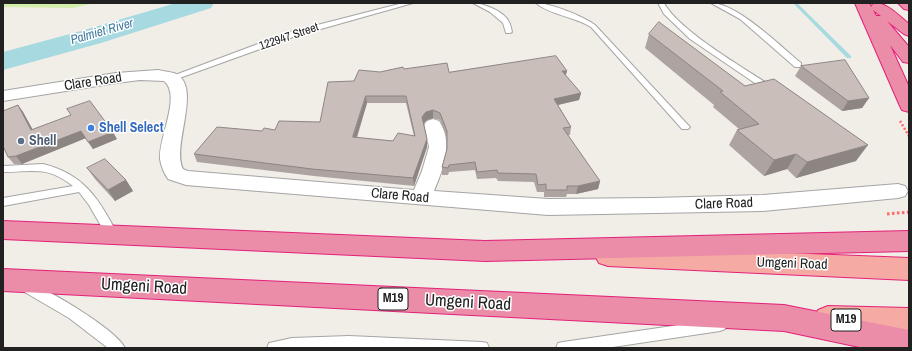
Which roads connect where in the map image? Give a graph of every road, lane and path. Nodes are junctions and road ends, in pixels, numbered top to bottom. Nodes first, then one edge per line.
1 (410, 3) edge
2 (476, 3) edge
3 (539, 3) edge
4 (661, 3) edge
5 (714, 3) edge
6 (863, 3) edge
7 (872, 3) edge
8 (905, 3) edge
9 (909, 6) edge
10 (909, 30) edge
11 (508, 32) dead end
12 (909, 58) edge
13 (798, 65) dead end
14 (171, 78) junction
15 (775, 93) edge
16 (3, 96) edge
17 (909, 106) edge
18 (432, 125) dead end
19 (685, 127) dead end
20 (3, 169) edge
21 (81, 188) junction
22 (898, 191) dead end
23 (421, 198) junction
24 (3, 202) edge
25 (909, 212) edge
26 (887, 214) dead end
27 (3, 230) edge
28 (112, 234) junction
29 (909, 241) edge
30 (485, 251) junction
31 (909, 269) edge
32 (9, 280) edge
33 (778, 318) junction
34 (909, 321) edge
35 (909, 344) edge
36 (118, 348) edge
37 (274, 348) edge
38 (482, 348) edge
39 (562, 348) edge

1 - 14 lane, 122947 Street
2 - 11 lane
3 - 19 lane
4 - 15 lane
5 - 13 lane
6 - 12 highway
6 - 17 highway
7 - 10 highway
8 - 9 highway
14 - 16 street, Clare Road
14 - 23 street, Clare Road
18 - 23 street
20 - 21 lane
21 - 24 lane
21 - 28 lane
22 - 23 street, Clare Road
25 - 26 path
27 - 28 highway, Umgeni Road
28 - 30 highway, Umgeni Road
29 - 30 highway
30 - 31 highway, Umgeni Road
32 - 33 highway, Umgeni Road / M19
32 - 36 lane
33 - 34 highway, Umgeni Road / M19
33 - 35 highway
33 - 39 lane
37 - 38 lane

